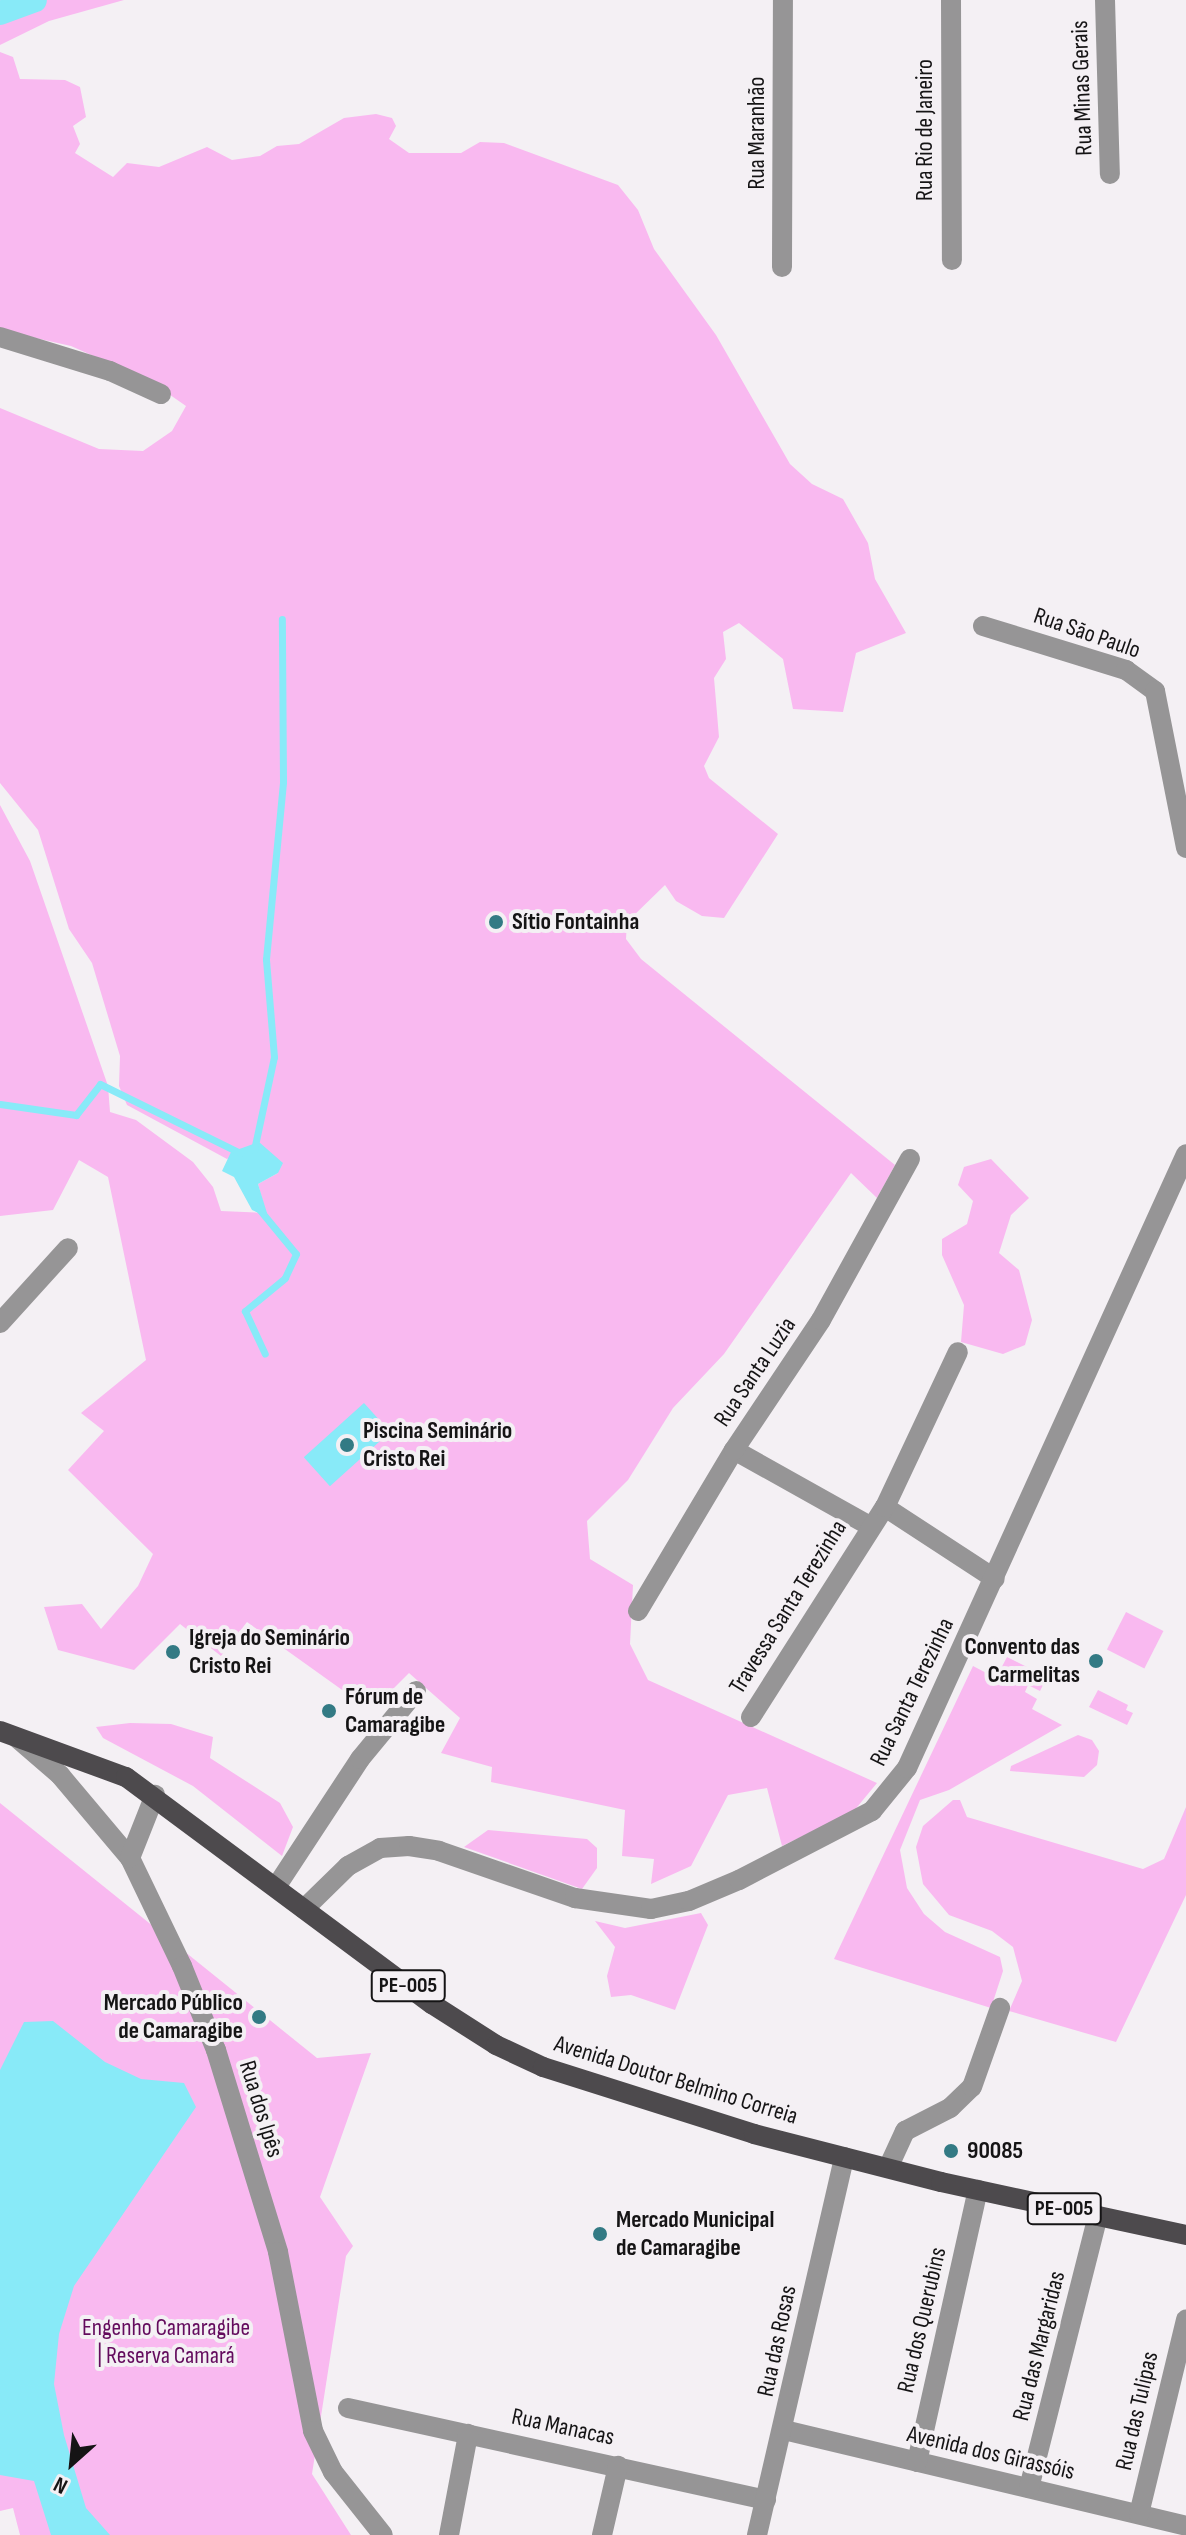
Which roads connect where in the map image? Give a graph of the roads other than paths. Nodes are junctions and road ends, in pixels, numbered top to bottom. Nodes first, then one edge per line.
1 (783, 0) edge
2 (951, 0) edge
3 (1105, 0) edge
4 (1110, 174) dead end
5 (952, 260) dead end
6 (782, 267) dead end
7 (0, 337) edge
8 (161, 394) dead end
9 (983, 626) dead end
10 (1186, 848) edge
11 (1186, 1154) edge
12 (910, 1159) dead end
13 (68, 1248) dead end
14 (0, 1323) edge
15 (958, 1352) dead end
16 (734, 1450) junction
17 (885, 1507) junction
18 (870, 1526) junction
19 (995, 1579) junction
20 (638, 1611) dead end
21 (416, 1691) dead end
22 (751, 1717) dead end
23 (6, 1732) edge
24 (155, 1795) junction
25 (130, 1858) junction
26 (276, 1887) junction
27 (304, 1909) junction
28 (1000, 2008) dead end
29 (844, 2157) junction
30 (888, 2168) junction
31 (978, 2190) junction
32 (1098, 2216) junction
33 (1186, 2235) edge
34 (1186, 2320) edge
35 (348, 2408) dead end
36 (784, 2430) junction
37 (468, 2434) junction
38 (917, 2462) junction
39 (618, 2466) junction
40 (1029, 2488) junction
41 (766, 2500) junction
42 (1139, 2514) junction
43 (1186, 2526) edge
44 (1154, 2528) edge
45 (383, 2535) edge
46 (449, 2535) edge
47 (602, 2535) edge
48 (757, 2535) edge

1 - 6 street, Rua Maranhão
2 - 5 street, Rua Rio de Janeiro
3 - 4 street, Rua Minas Gerais
7 - 8 street
9 - 10 street, Rua São Paulo
11 - 19 street, Rua Santa Terezinha
12 - 16 street, Rua Santa Luzia
13 - 14 street
15 - 17 street, Travessa Santa Terezinha
16 - 18 street, Travessa Santa Terezinha
16 - 20 street, Rua Santa Luzia
17 - 18 street, Travessa Santa Terezinha
17 - 19 street
18 - 22 street, Travessa Santa Terezinha
19 - 27 street, Rua Santa Terezinha
21 - 26 street
23 - 24 main road, Avenida Doutor Belmino Correia / PE-005
23 - 25 street, Rua dos Ipês
24 - 25 street
24 - 26 main road, Avenida Doutor Belmino Correia / PE-005
25 - 45 street, Rua dos Ipês
26 - 27 main road, Avenida Doutor Belmino Correia / PE-005
27 - 29 main road, Avenida Doutor Belmino Correia / PE-005
28 - 30 street
29 - 30 main road, Avenida Doutor Belmino Correia / PE-005
29 - 36 street, Rua das Rosas
30 - 31 main road, Avenida Doutor Belmino Correia / PE-005
31 - 32 main road, Avenida Doutor Belmino Correia / PE-005
31 - 38 street, Rua dos Querubins
32 - 33 main road, Avenida Doutor Belmino Correia / PE-005
32 - 40 street, Rua das Margaridas
34 - 42 street, Rua das Tulipas
35 - 37 street, Rua Manacas
36 - 38 street, Avenida dos Girassóis
36 - 41 street, Rua das Rosas
37 - 39 street, Rua Manacas
37 - 46 street
38 - 40 street, Avenida dos Girassóis
39 - 41 street, Rua Manacas
39 - 47 street
40 - 42 street, Avenida dos Girassóis
41 - 48 street, Rua das Rosas
42 - 44 street, Avenida dos Girassóis
43 - 44 street, Avenida dos Girassóis

